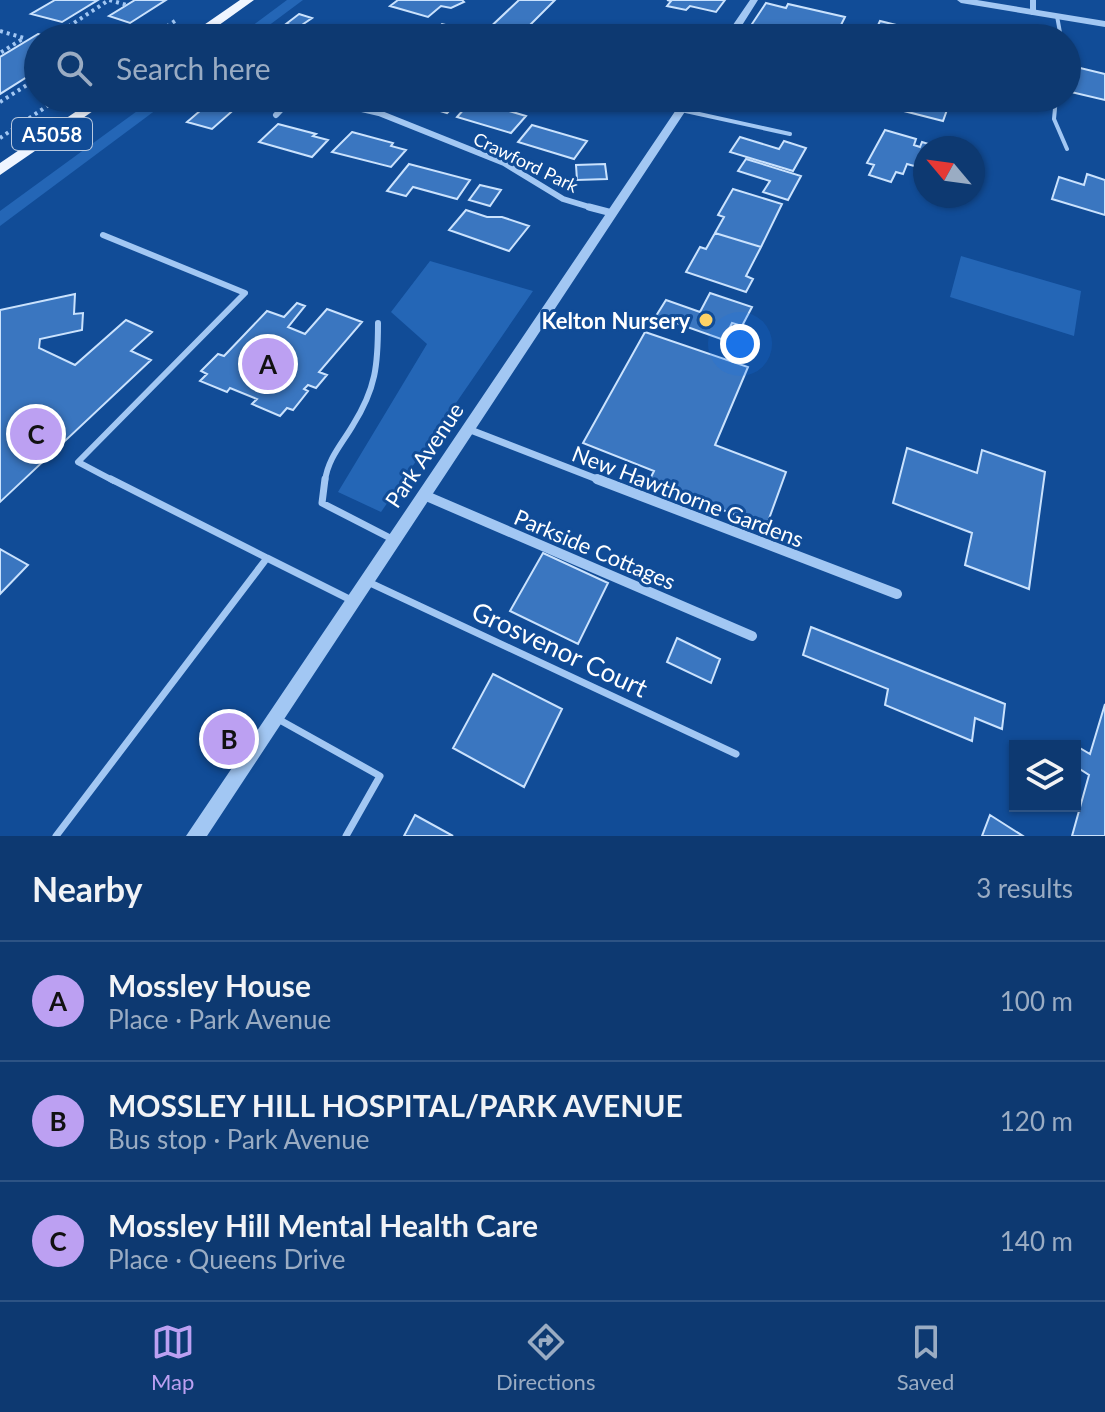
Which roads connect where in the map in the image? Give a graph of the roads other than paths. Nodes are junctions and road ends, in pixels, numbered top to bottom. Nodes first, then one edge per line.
1 (248, 0) edge
2 (754, 0) edge
3 (961, 0) edge
4 (1033, 0) edge
5 (1033, 12) junction
6 (1057, 16) junction
7 (213, 24) edge
8 (738, 24) edge
9 (1058, 24) edge
10 (1105, 24) edge
11 (85, 112) edge
12 (279, 112) edge
13 (375, 112) edge
14 (680, 112) edge
15 (713, 112) edge
16 (1055, 112) edge
17 (276, 115) dead end
18 (790, 134) dead end
19 (1067, 149) dead end
20 (0, 170) edge
21 (612, 213) junction
22 (103, 235) dead end
23 (378, 323) dead end
24 (468, 429) junction
25 (424, 495) junction
26 (394, 540) junction
27 (267, 558) junction
28 (366, 581) junction
29 (897, 594) dead end
30 (353, 601) junction
31 (752, 636) dead end
32 (275, 718) junction
33 (736, 754) dead end
34 (56, 836) edge
35 (196, 836) edge
36 (346, 836) edge

1 - 7 main road
2 - 8 street
3 - 5 street
4 - 5 street
5 - 6 street
6 - 9 lane
6 - 10 street
11 - 20 main road, A5058
12 - 17 street, Crawford Park
13 - 21 street, Crawford Park
14 - 21 street, Park Avenue
15 - 18 lane
16 - 19 lane
21 - 24 street, Park Avenue
22 - 27 lane
23 - 26 lane
24 - 25 street, Park Avenue
24 - 29 street, New Hawthorne Gardens
25 - 26 street, Park Avenue
25 - 31 street, Parkside Cottages
26 - 28 street, Park Avenue
27 - 30 lane
27 - 34 lane
28 - 30 street, Park Avenue
28 - 33 lane, Grosvenor Court
30 - 32 street, Park Avenue
32 - 35 street, Park Avenue
32 - 36 lane

